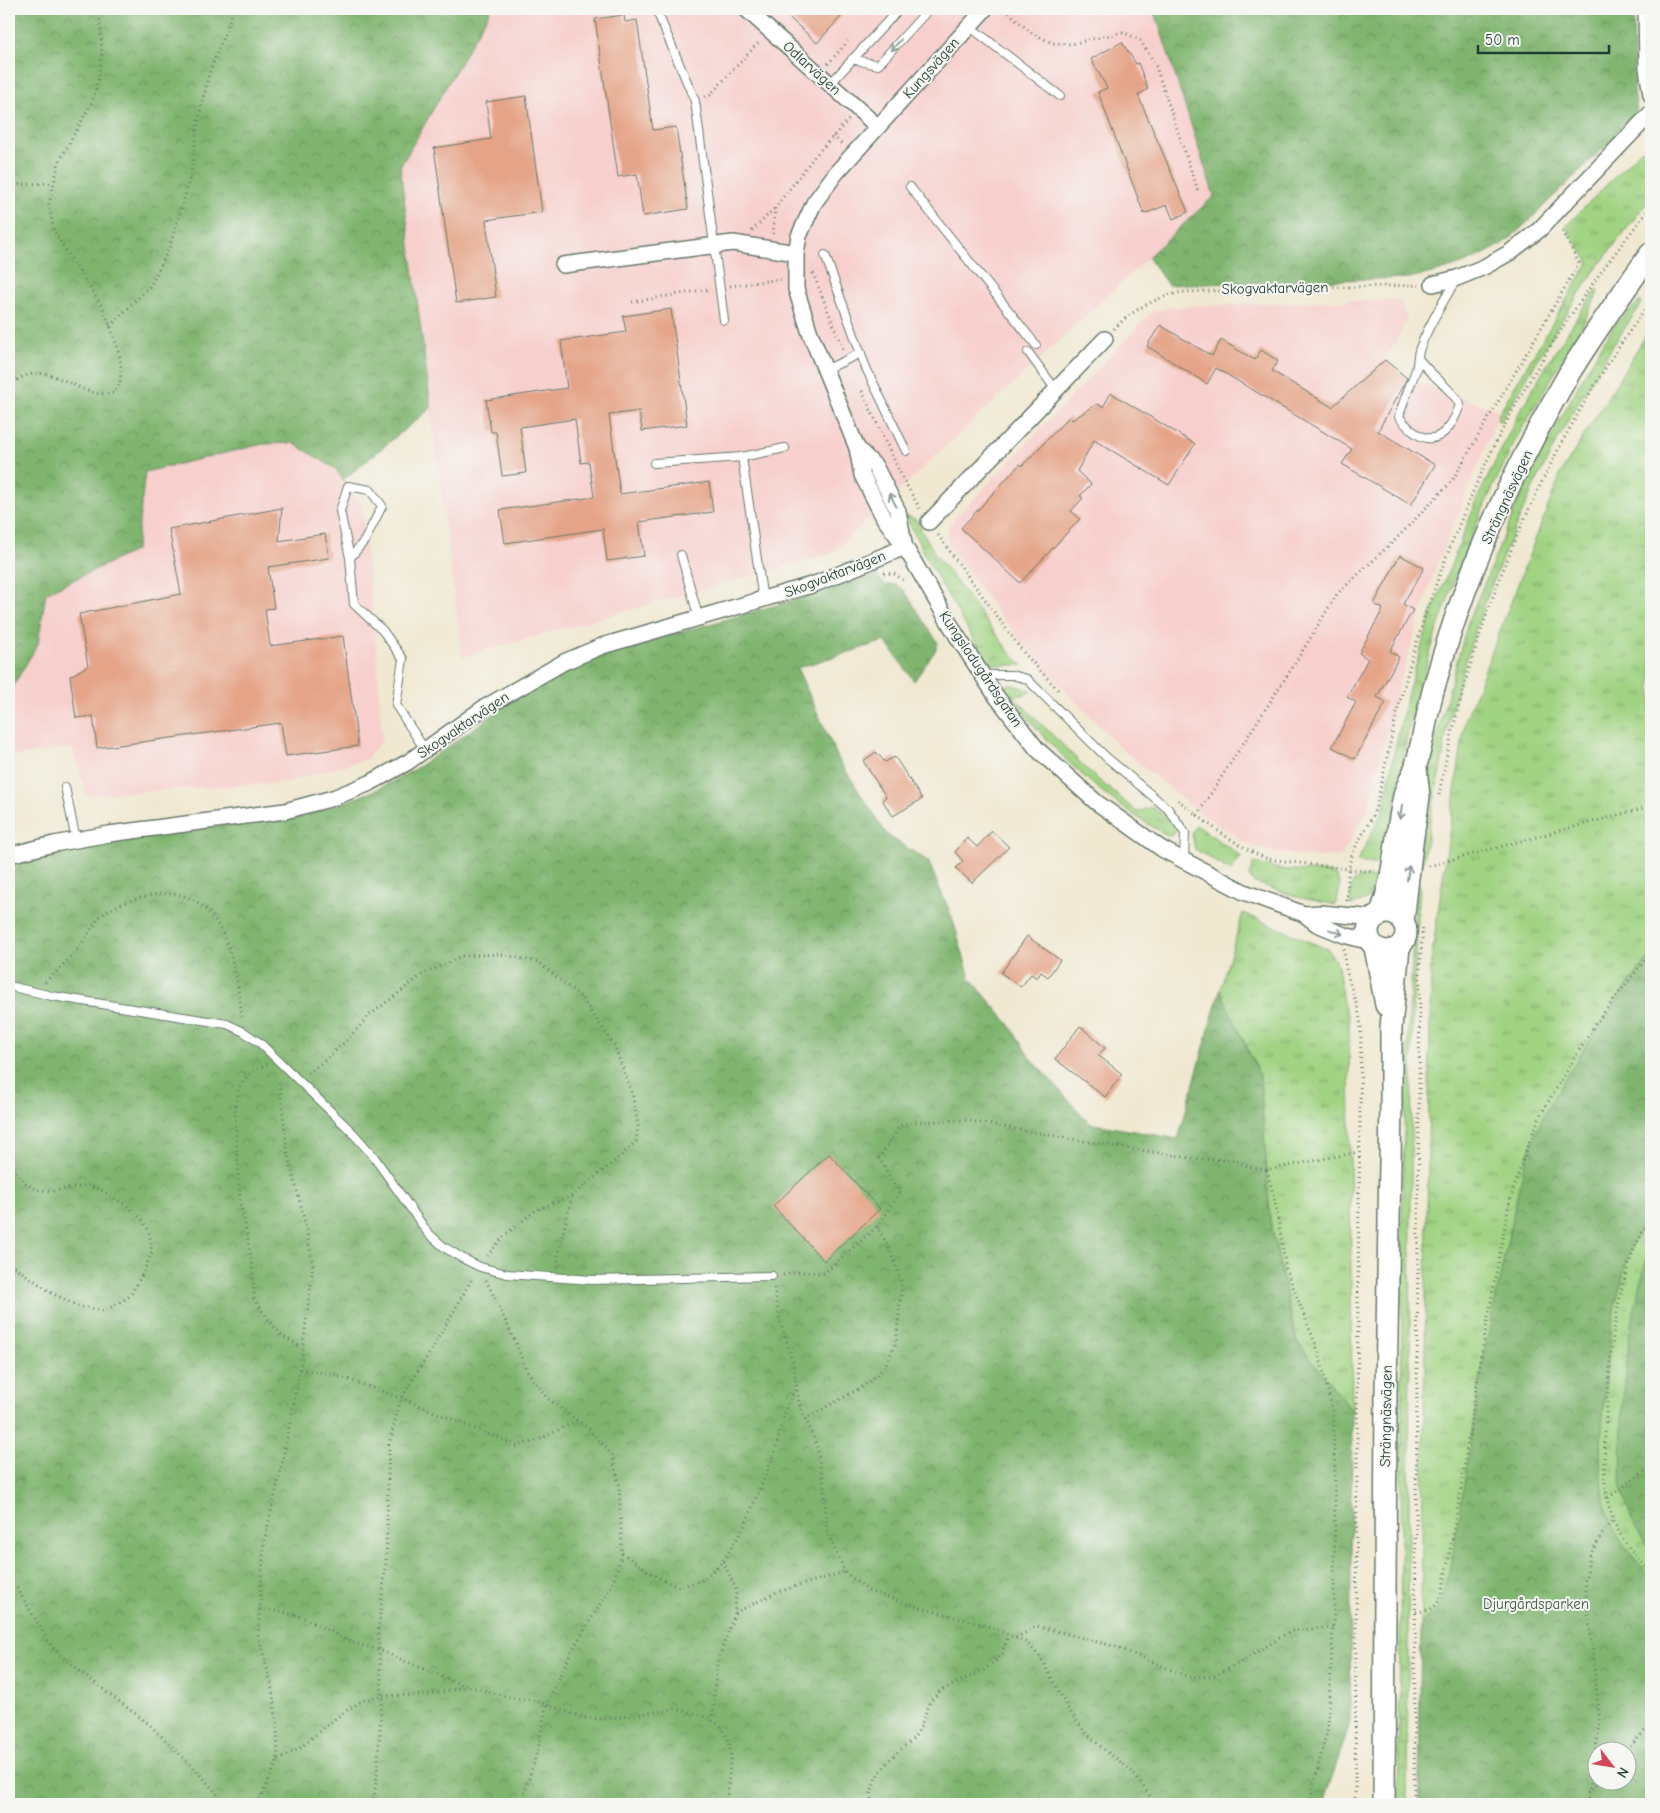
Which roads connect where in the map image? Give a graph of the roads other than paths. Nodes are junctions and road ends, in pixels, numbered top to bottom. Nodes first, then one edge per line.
1 (656, 9) edge
2 (746, 9) edge
3 (899, 9) edge
4 (929, 9) edge
5 (985, 9) edge
6 (1646, 9) edge
7 (969, 26) junction
8 (852, 59) junction
9 (830, 84) junction
10 (1651, 95) edge
11 (1060, 96) dead end
12 (1651, 113) edge
13 (878, 127) junction
14 (910, 187) dead end
15 (715, 245) junction
16 (796, 253) junction
17 (1651, 253) edge
18 (825, 255) dead end
19 (563, 265) dead end
20 (1457, 278) junction
21 (1433, 284) road end
22 (724, 320) dead end
23 (1105, 339) road end
24 (1036, 345) dead end
25 (1028, 352) dead end
26 (861, 353) junction
27 (1418, 358) junction
28 (826, 370) junction
29 (1056, 390) junction
30 (785, 448) dead end
31 (906, 451) dead end
32 (742, 457) junction
33 (654, 463) dead end
34 (929, 522) road end
35 (904, 547) junction
36 (681, 555) dead end
37 (350, 558) junction
38 (763, 600) junction
39 (699, 619) junction
40 (982, 675) junction
41 (425, 750) junction
42 (1416, 766) junction
43 (65, 787) dead end
44 (76, 840) junction
45 (9, 855) edge
46 (1184, 860) junction
47 (1304, 914) junction
48 (1377, 917) junction
49 (1403, 922) junction
50 (1373, 944) junction
51 (1399, 947) junction
52 (9, 986) edge
53 (1391, 1027) junction
54 (772, 1276) road end
55 (1384, 1804) edge

1 - 15 lane
2 - 9 street, Odlarvägen
3 - 8 lane
4 -> 8 lane
5 - 7 street, Kungsvägen
6 - 10 street
7 - 11 lane
7 - 13 street, Kungsvägen
8 - 9 lane
9 - 13 street, Odlarvägen
12 - 20 street
13 - 16 street, Kungsladugårdsgatan
14 - 24 lane
15 - 16 street
15 - 19 street
15 - 22 lane
16 - 28 street, Kungsladugårdsgatan
17 - 42 main road, Strängnäsvägen
18 - 26 lane
20 - 21 street
20 - 27 lane
23 - 29 street
25 - 29 lane
26 - 28 lane
26 - 31 lane
27 - 27 lane
28 - 35 street, Kungsladugårdsgatan
29 - 34 street
30 - 32 lane
32 - 33 lane
32 - 38 lane
35 - 38 street, Skogvaktarvägen
35 - 40 street, Kungsladugårdsgatan
36 - 39 lane
37 - 37 lane
37 - 41 lane
38 - 39 street, Skogvaktarvägen
39 - 41 street, Skogvaktarvägen
40 - 46 street, Kungsladugårdsgatan
40 - 46 lane
41 - 44 street, Skogvaktarvägen
42 -> 48 main road, Strängnäsvägen
49 -> 42 main road, Strängnäsvägen
43 - 44 lane
44 - 45 street, Skogvaktarvägen
46 - 47 street, Kungsladugårdsgatan
47 - 48 street, Kungsladugårdsgatan
47 -> 50 street, Kungsladugårdsgatan
48 - 49 main road
48 - 50 main road
49 - 51 main road
50 - 51 main road
50 - 53 main road, Strängnäsvägen
51 - 53 main road, Strängnäsvägen
52 - 54 lane
53 - 55 main road, Strängnäsvägen

